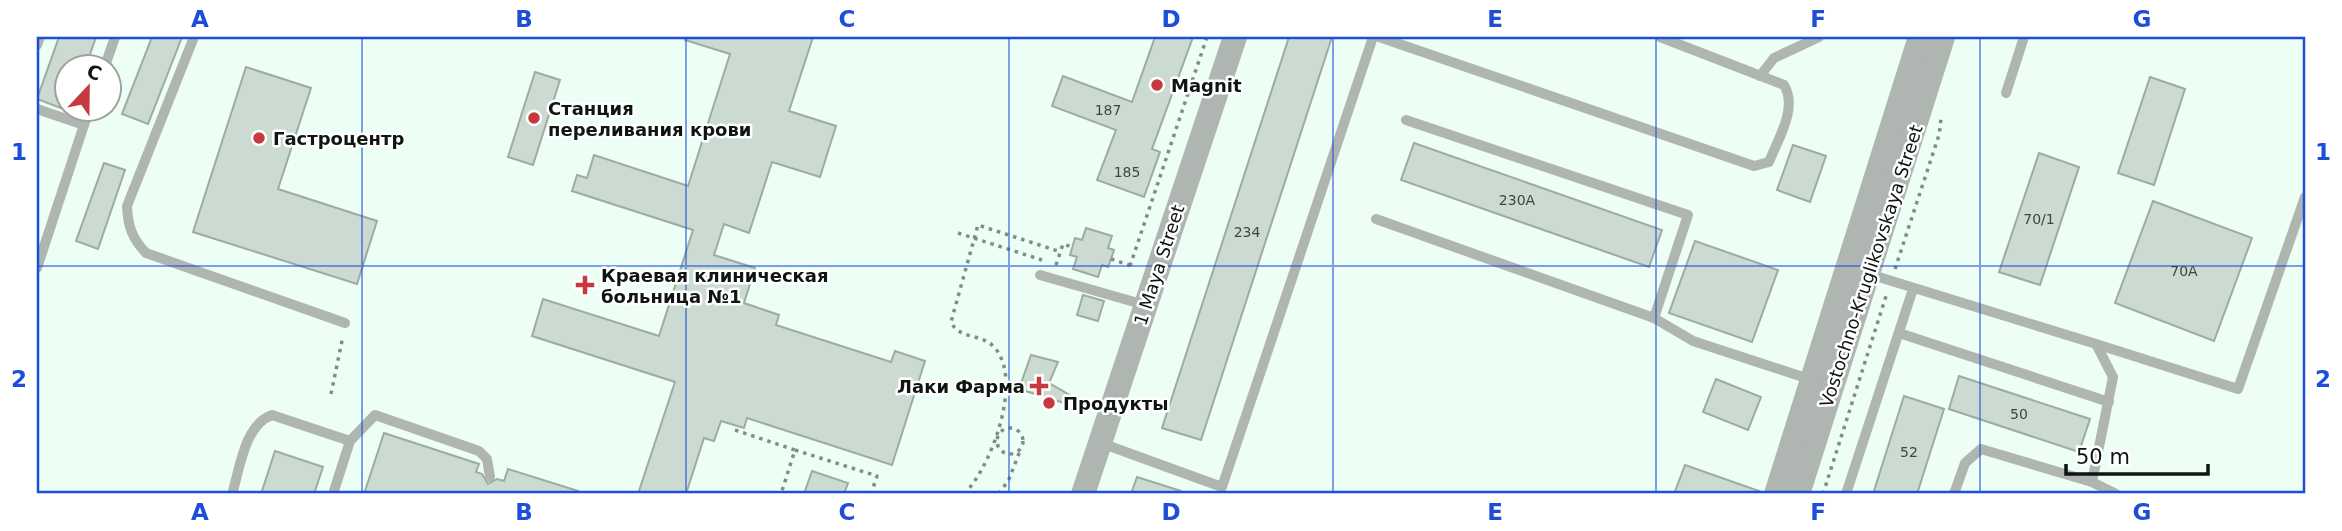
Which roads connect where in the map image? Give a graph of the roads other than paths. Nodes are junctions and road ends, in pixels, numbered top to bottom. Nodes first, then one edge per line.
1 (40, 37) edge
2 (194, 37) edge
3 (1235, 37) edge
4 (1373, 37) edge
5 (1379, 37) edge
6 (1660, 37) edge
7 (1819, 37) edge
8 (1920, 37) edge
9 (1943, 37) edge
10 (2024, 37) edge
11 (37, 45) edge
12 (1760, 76) junction
13 (2006, 93) dead end
14 (37, 109) edge
15 (1406, 120) dead end
16 (86, 122) edge
17 (85, 125) junction
18 (2305, 197) edge
19 (1376, 219) dead end
20 (37, 268) edge
21 (1868, 274) junction
22 (1040, 275) dead end
23 (1913, 289) junction
24 (1146, 305) junction
25 (1654, 318) junction
26 (345, 323) road end
27 (1899, 333) junction
28 (2096, 344) junction
29 (1813, 380) junction
30 (2109, 402) junction
31 (350, 441) junction
32 (1100, 443) junction
33 (491, 477) dead end
34 (2092, 482) junction
35 (232, 494) edge
36 (333, 494) edge
37 (1083, 494) edge
38 (1776, 494) edge
39 (1798, 494) edge
40 (1846, 494) edge
41 (1954, 494) edge
42 (2116, 494) edge

1 - 11 lane
2 - 26 lane
3 - 24 street, 1 Maya Street
4 - 32 lane
5 - 12 lane
6 - 12 lane
7 - 12 lane
8 - 29 street, Vostochno-Kruglikovskaya Street
9 - 21 street, Vostochno-Kruglikovskaya Street
10 - 13 lane
14 - 17 lane
15 - 25 lane
16 - 17 lane
17 - 20 lane
18 - 28 lane
19 - 25 lane
21 - 23 lane
21 - 39 street, Vostochno-Kruglikovskaya Street
22 - 24 lane
23 - 27 lane
23 - 28 lane
24 - 32 street, 1 Maya Street
25 - 29 lane
27 - 30 lane
27 - 40 lane
28 - 30 lane
29 - 38 street, Vostochno-Kruglikovskaya Street
30 - 34 lane
31 - 33 lane
31 - 35 lane
31 - 36 lane
32 - 37 street, 1 Maya Street
34 - 41 lane
34 - 42 lane

